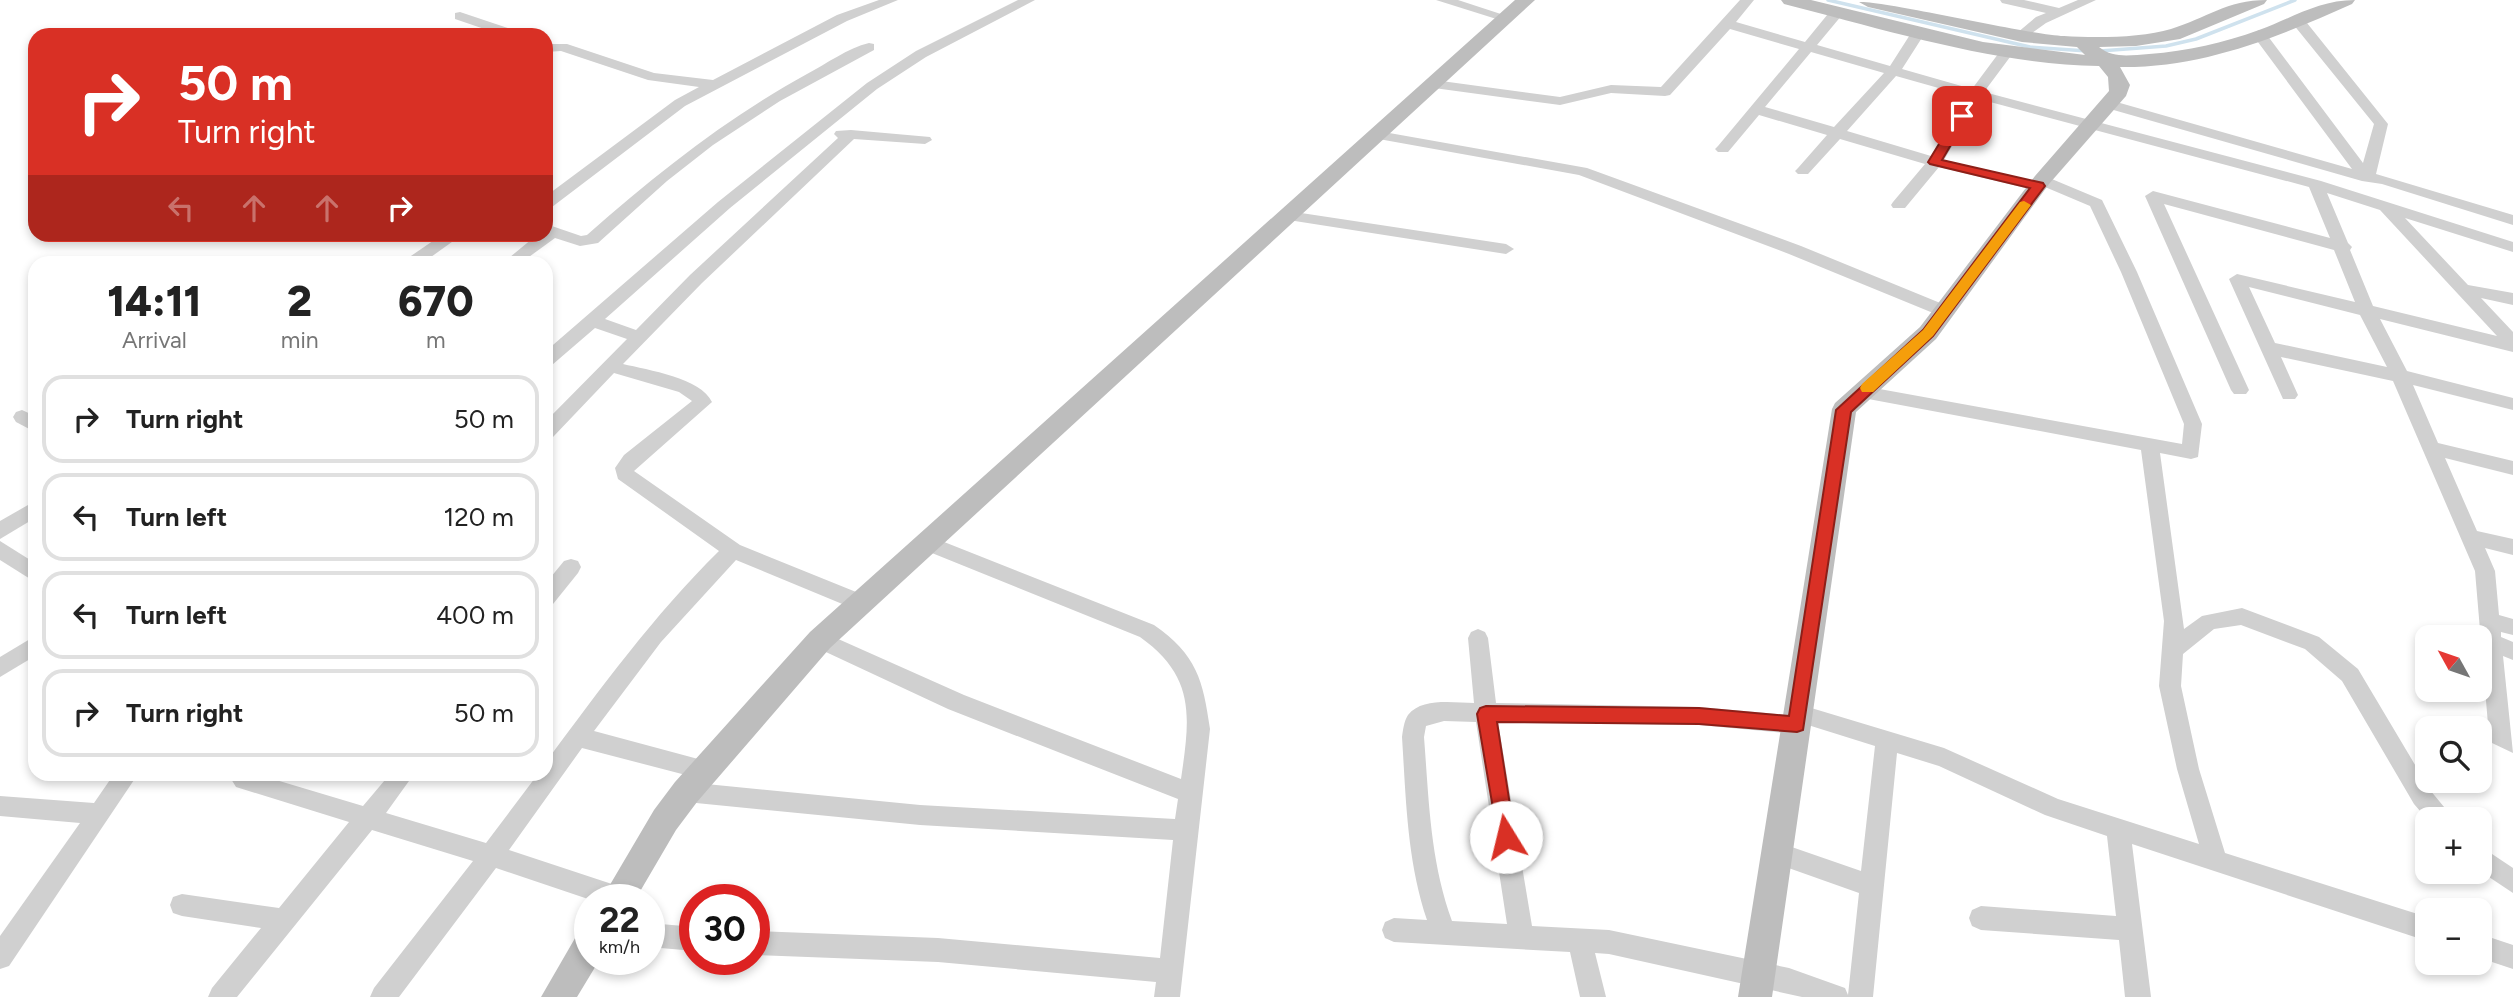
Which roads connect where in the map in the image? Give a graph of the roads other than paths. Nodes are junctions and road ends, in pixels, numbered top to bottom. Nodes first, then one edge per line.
1 (891, 0) edge
2 (1028, 0) edge
3 (1443, 0) edge
4 (1526, 0) edge
5 (1747, 0) edge
6 (1790, 0) edge
7 (2007, 0) edge
8 (2089, 0) edge
9 (2258, 0) edge
10 (2346, 0) edge
11 (1866, 1) edge
12 (1837, 12) junction
13 (2059, 12) junction
14 (460, 16) dead end
15 (1506, 18) junction
16 (2298, 21) junction
17 (1727, 23) junction
18 (495, 28) edge
19 (1918, 33) junction
20 (2259, 34) junction
21 (2022, 36) junction
22 (2082, 42) junction
23 (553, 46) edge
24 (869, 47) dead end
25 (1808, 47) junction
26 (2006, 53) junction
27 (2103, 62) junction
28 (1894, 71) junction
29 (714, 83) junction
30 (1434, 84) junction
31 (1975, 93) junction
32 (1756, 109) junction
33 (2100, 113) junction
34 (815, 132) junction
35 (851, 134) junction
36 (1835, 134) junction
37 (1378, 135) junction
38 (925, 140) dead end
39 (1723, 149) dead end
40 (1935, 162) junction
41 (1803, 170) dead end
42 (2367, 178) junction
43 (2040, 183) junction
44 (2316, 184) junction
45 (553, 199) edge
46 (1899, 205) dead end
47 (2386, 207) junction
48 (1289, 216) junction
49 (2513, 220) edge
50 (553, 231) edge
51 (443, 242) edge
52 (536, 242) edge
53 (2344, 247) junction
54 (2513, 247) edge
55 (1506, 249) dead end
56 (423, 256) edge
57 (519, 256) edge
58 (2466, 290) junction
59 (2513, 299) edge
60 (2367, 309) junction
61 (1944, 311) junction
62 (590, 320) junction
63 (639, 337) junction
64 (2513, 344) edge
65 (2268, 348) junction
66 (553, 354) edge
67 (610, 366) junction
68 (2400, 376) junction
69 (2240, 390) dead end
70 (1863, 392) junction
71 (2289, 395) dead end
72 (2513, 404) edge
73 (553, 425) edge
74 (2150, 445) junction
75 (2431, 448) junction
76 (2513, 468) edge
77 (28, 513) edge
78 (0, 531) edge
79 (2470, 537) junction
80 (929, 544) junction
81 (2513, 547) edge
82 (0, 549) edge
83 (733, 550) junction
84 (571, 567) dead end
85 (28, 569) edge
86 (553, 589) edge
87 (859, 602) junction
88 (2489, 621) junction
89 (2489, 625) edge
90 (2513, 627) edge
91 (1478, 638) dead end
92 (820, 640) junction
93 (2492, 642) edge
94 (28, 650) edge
95 (2172, 650) junction
96 (2513, 651) edge
97 (2492, 652) edge
98 (0, 668) edge
99 (1486, 714) junction
100 (1798, 719) junction
101 (578, 737) junction
102 (1887, 740) junction
103 (2513, 743) edge
104 (553, 771) edge
105 (122, 781) edge
106 (247, 781) edge
107 (396, 781) edge
108 (545, 781) edge
109 (696, 781) junction
110 (1189, 793) junction
111 (0, 806) edge
112 (2431, 807) edge
113 (99, 814) junction
114 (366, 817) junction
115 (2118, 829) junction
116 (1185, 830) junction
117 (1777, 853) junction
118 (490, 855) junction
119 (2216, 861) junction
120 (2492, 866) edge
121 (2513, 882) edge
122 (576, 884) edge
123 (626, 884) edge
124 (1872, 886) junction
125 (182, 905) dead end
126 (1981, 918) dead end
127 (283, 920) junction
128 (2415, 925) edge
129 (2132, 929) junction
130 (1394, 930) dead end
131 (1443, 932) junction
132 (1521, 936) junction
133 (1579, 939) junction
134 (770, 944) edge
135 (2492, 950) edge
136 (0, 957) edge
137 (2513, 957) edge
138 (574, 970) edge
139 (1170, 971) junction
140 (1756, 986) edge
141 (221, 997) edge
142 (383, 997) edge
143 (558, 997) edge
144 (1167, 997) edge
145 (1593, 997) edge
146 (1836, 997) edge
147 (1860, 997) edge
148 (2138, 997) edge

1 - 29 street
2 - 34 street
3 - 15 street
4 - 15 street
5 - 17 street
6 - 12 street
7 - 13 street
8 - 13 street
9 - 22 street
10 - 16 street
11 - 21 street
12 - 19 street
12 - 25 street
13 - 21 street
14 - 18 street
15 - 30 street
16 - 20 street
16 - 42 street
17 - 25 street
17 - 30 street
19 - 26 street
19 - 28 street
20 - 27 street
20 - 42 street
21 - 22 street
22 - 27 street
23 - 29 street
24 - 50 street
25 - 28 street
25 - 32 street
26 - 27 street
26 - 31 street
27 - 33 street
28 - 31 street
28 - 36 street
29 - 45 street
30 - 37 street
31 - 33 street
31 - 40 street
32 - 36 street
32 - 39 street
33 - 42 street
33 - 43 street
33 - 44 street
34 - 35 street
34 - 62 street
35 - 38 street
35 - 63 street
36 - 40 street
36 - 41 street
37 - 48 street
37 - 61 street
40 - 43 street
40 - 46 street
42 - 49 street
43 - 61 street
43 - 74 street
44 - 47 street
44 - 53 street
47 - 54 street
47 - 58 street
48 - 55 street
48 - 80 street
51 - 56 street
52 - 57 street
53 - 60 street
53 - 69 street
58 - 59 street
58 - 64 street
60 - 64 street
60 - 65 street
60 - 68 street
61 - 70 street
62 - 63 street
62 - 66 street
63 - 67 street
65 - 68 street
65 - 71 street
67 - 73 street
67 - 83 street
68 - 72 street
68 - 75 street
70 - 74 street
70 - 100 street
74 - 95 street
75 - 76 street
75 - 79 street
77 - 78 street
79 - 81 street
79 - 88 street
80 - 87 street
80 - 110 street
82 - 85 street
83 - 87 street
83 - 101 street
84 - 86 street
87 - 92 street
88 - 89 street
88 - 90 street
91 - 99 street
92 - 109 street
92 - 110 street
93 - 96 street
94 - 98 street
95 - 112 street
95 - 119 street
97 - 103 street
99 - 100 street
99 - 131 street
99 - 132 street
100 - 102 street
100 - 117 street
101 - 104 street
101 - 109 street
102 - 115 street
102 - 124 street
105 - 113 street
106 - 114 street
107 - 114 street
108 - 118 street
109 - 116 street
109 - 123 street
110 - 116 street
111 - 113 street
113 - 136 street
114 - 118 street
114 - 127 street
115 - 119 street
115 - 129 street
116 - 139 street
117 - 124 street
117 - 140 street
118 - 122 street
118 - 142 street
119 - 128 street
120 - 121 street
124 - 147 street
125 - 127 street
126 - 129 street
127 - 141 street
129 - 148 street
130 - 131 street
131 - 132 street
132 - 133 street
133 - 140 street
133 - 145 street
134 - 139 street
135 - 137 street
138 - 143 street
139 - 144 street
140 - 146 street

